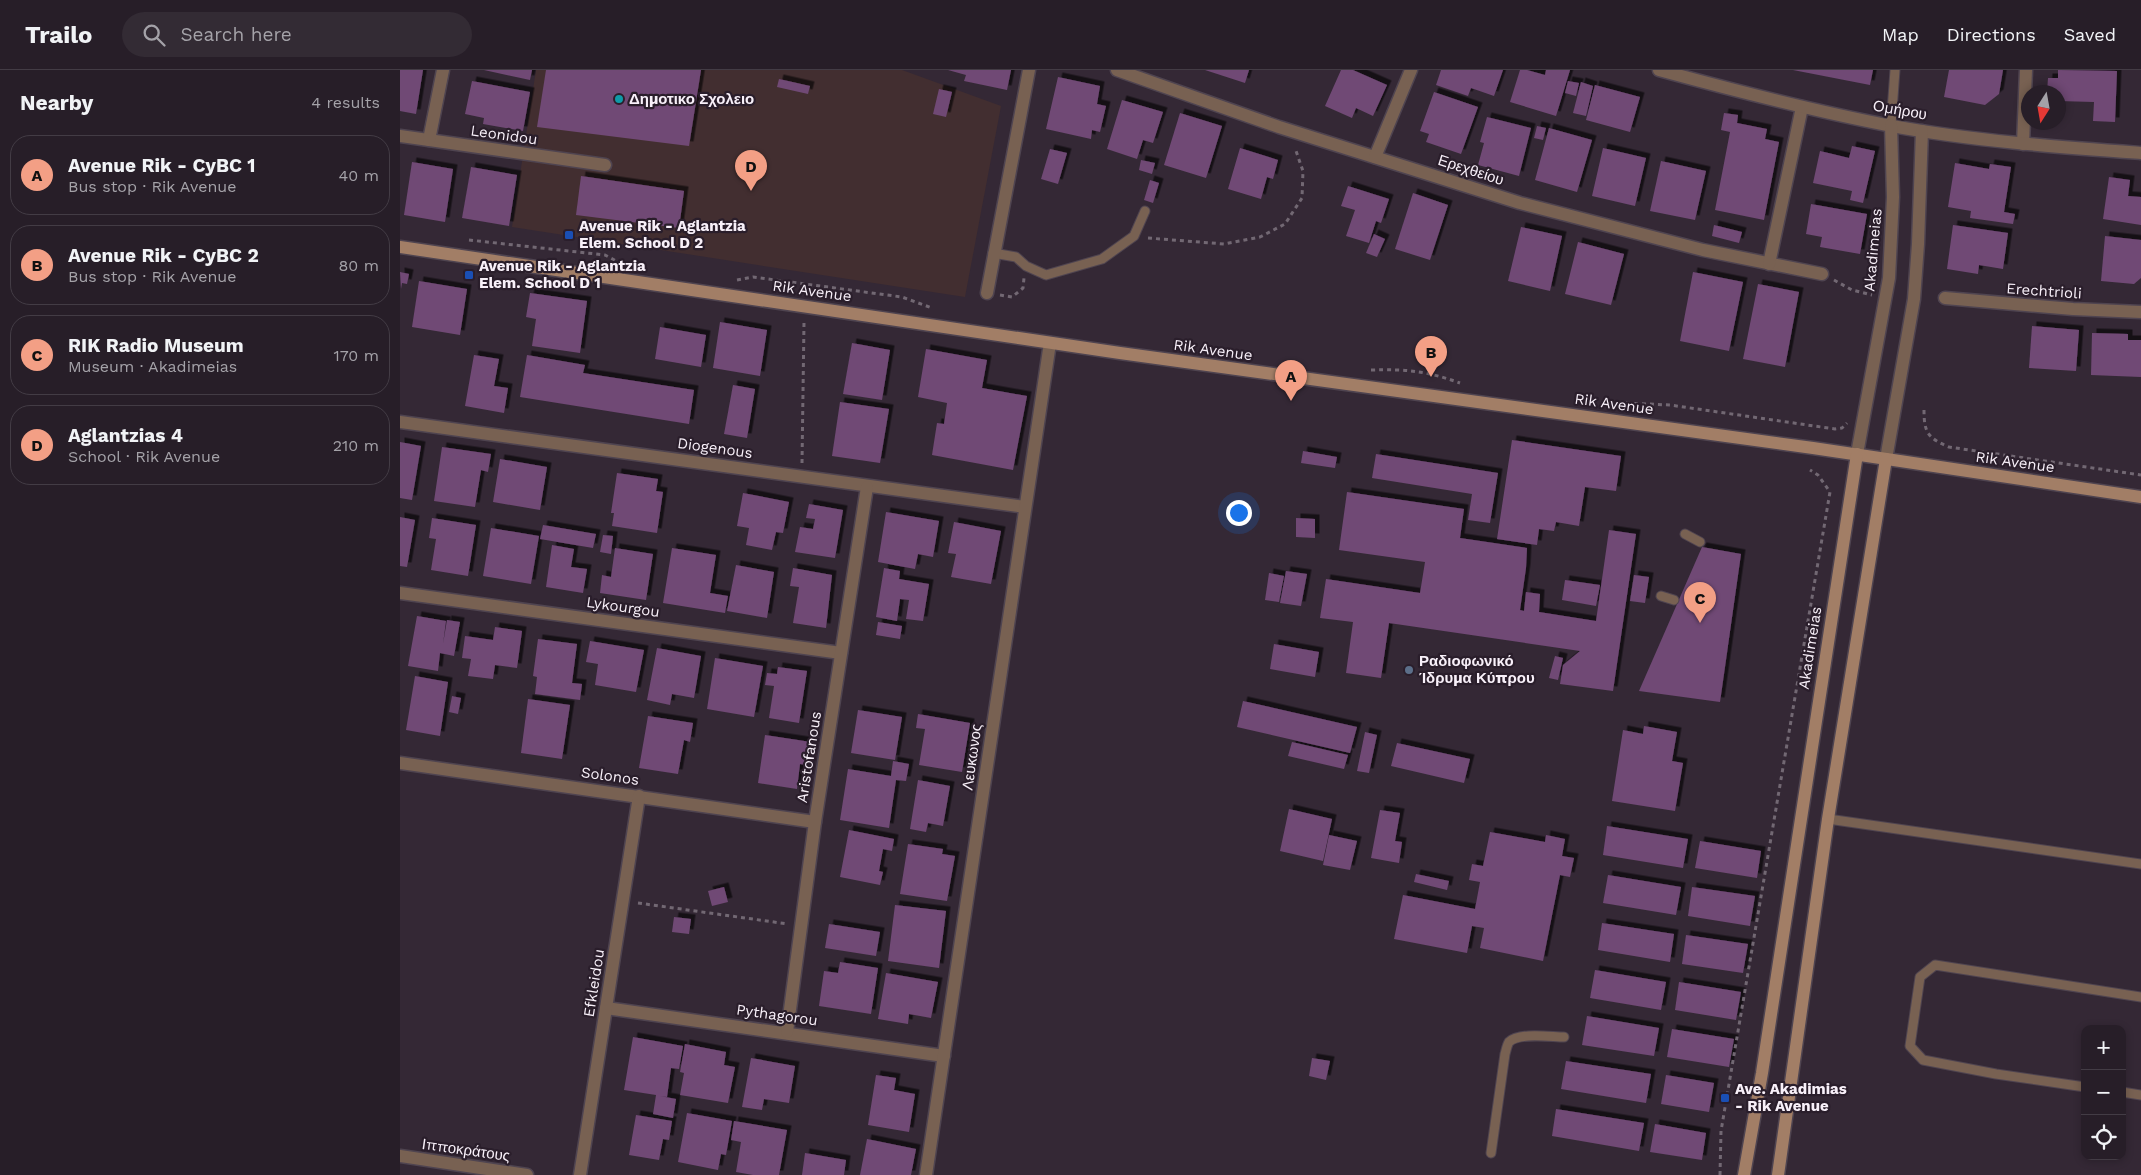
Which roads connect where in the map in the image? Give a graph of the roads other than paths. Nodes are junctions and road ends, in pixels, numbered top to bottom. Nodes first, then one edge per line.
1 (442, 70) edge
2 (1029, 70) edge
3 (1117, 70) edge
4 (1411, 70) edge
5 (1659, 70) edge
6 (1894, 70) edge
7 (2026, 70) edge
8 (1802, 107) junction
9 (1890, 126) junction
10 (1922, 131) junction
11 (400, 136) edge
12 (429, 140) junction
13 (2023, 144) junction
14 (2141, 153) edge
15 (1375, 157) junction
16 (605, 165) dead end
17 (1145, 211) dead end
18 (400, 247) edge
19 (993, 253) junction
20 (1769, 264) junction
21 (1822, 274) road end
22 (987, 293) road end
23 (1945, 298) dead end
24 (2141, 312) edge
25 (1050, 343) junction
26 (400, 422) edge
27 (1857, 454) junction
28 (1886, 459) junction
29 (867, 487) junction
30 (2141, 497) edge
31 (1025, 507) junction
32 (1685, 534) dead end
33 (1700, 542) dead end
34 (400, 593) edge
35 (1661, 596) dead end
36 (1674, 600) dead end
37 (841, 653) junction
38 (400, 763) edge
39 (639, 796) junction
40 (1828, 819) junction
41 (815, 822) junction
42 (2141, 864) edge
43 (2141, 997) edge
44 (606, 1008) junction
45 (787, 1032) junction
46 (1564, 1038) dead end
47 (944, 1056) junction
48 (2081, 1086) edge
49 (2126, 1093) edge
50 (2141, 1095) edge
51 (1491, 1153) dead end
52 (400, 1156) edge
53 (527, 1175) edge
54 (580, 1175) edge
55 (926, 1175) edge
56 (1744, 1175) edge
57 (1778, 1175) edge

1 - 12 street
2 - 19 street
3 - 15 street, Ερεχθείου
4 - 15 street
5 - 8 street, Ομήρου
6 - 9 lane
7 - 13 street
8 - 9 street, Ομήρου
8 - 20 street
9 - 10 street, Ομήρου
9 - 27 street, Akadimeias
10 - 13 street, Ομήρου
10 - 28 street
11 - 12 street, Leonidou
12 - 16 street, Leonidou
13 - 14 street, Ομήρου
15 - 20 street, Ερεχθείου
17 - 19 lane
18 - 25 main road, Rik Avenue
19 - 22 street
20 - 21 street, Ερεχθείου
23 - 24 street, Erechtrioli
25 - 27 main road, Rik Avenue
25 - 31 street, Λευκωνος
26 - 29 street, Diogenous
27 - 28 main road, Rik Avenue
27 - 56 main road, Akadimeias
28 - 30 main road, Rik Avenue
28 - 40 main road
29 - 31 street, Diogenous
29 - 37 street, Aristofanous
31 - 47 street, Λευκωνος
32 - 33 lane
34 - 37 street, Lykourgou
35 - 36 lane
37 - 41 street, Aristofanous
38 - 39 street, Solonos
39 - 41 street, Solonos
39 - 44 street, Efkleidou
40 - 42 lane
40 - 57 main road
41 - 45 street, Aristofanous
43 - 48 lane
44 - 45 street, Pythagorou
44 - 54 street, Efkleidou
45 - 47 street, Pythagorou
46 - 51 lane
47 - 55 street, Λευκωνος
49 - 50 lane
52 - 53 street, Ιπποκράτους

